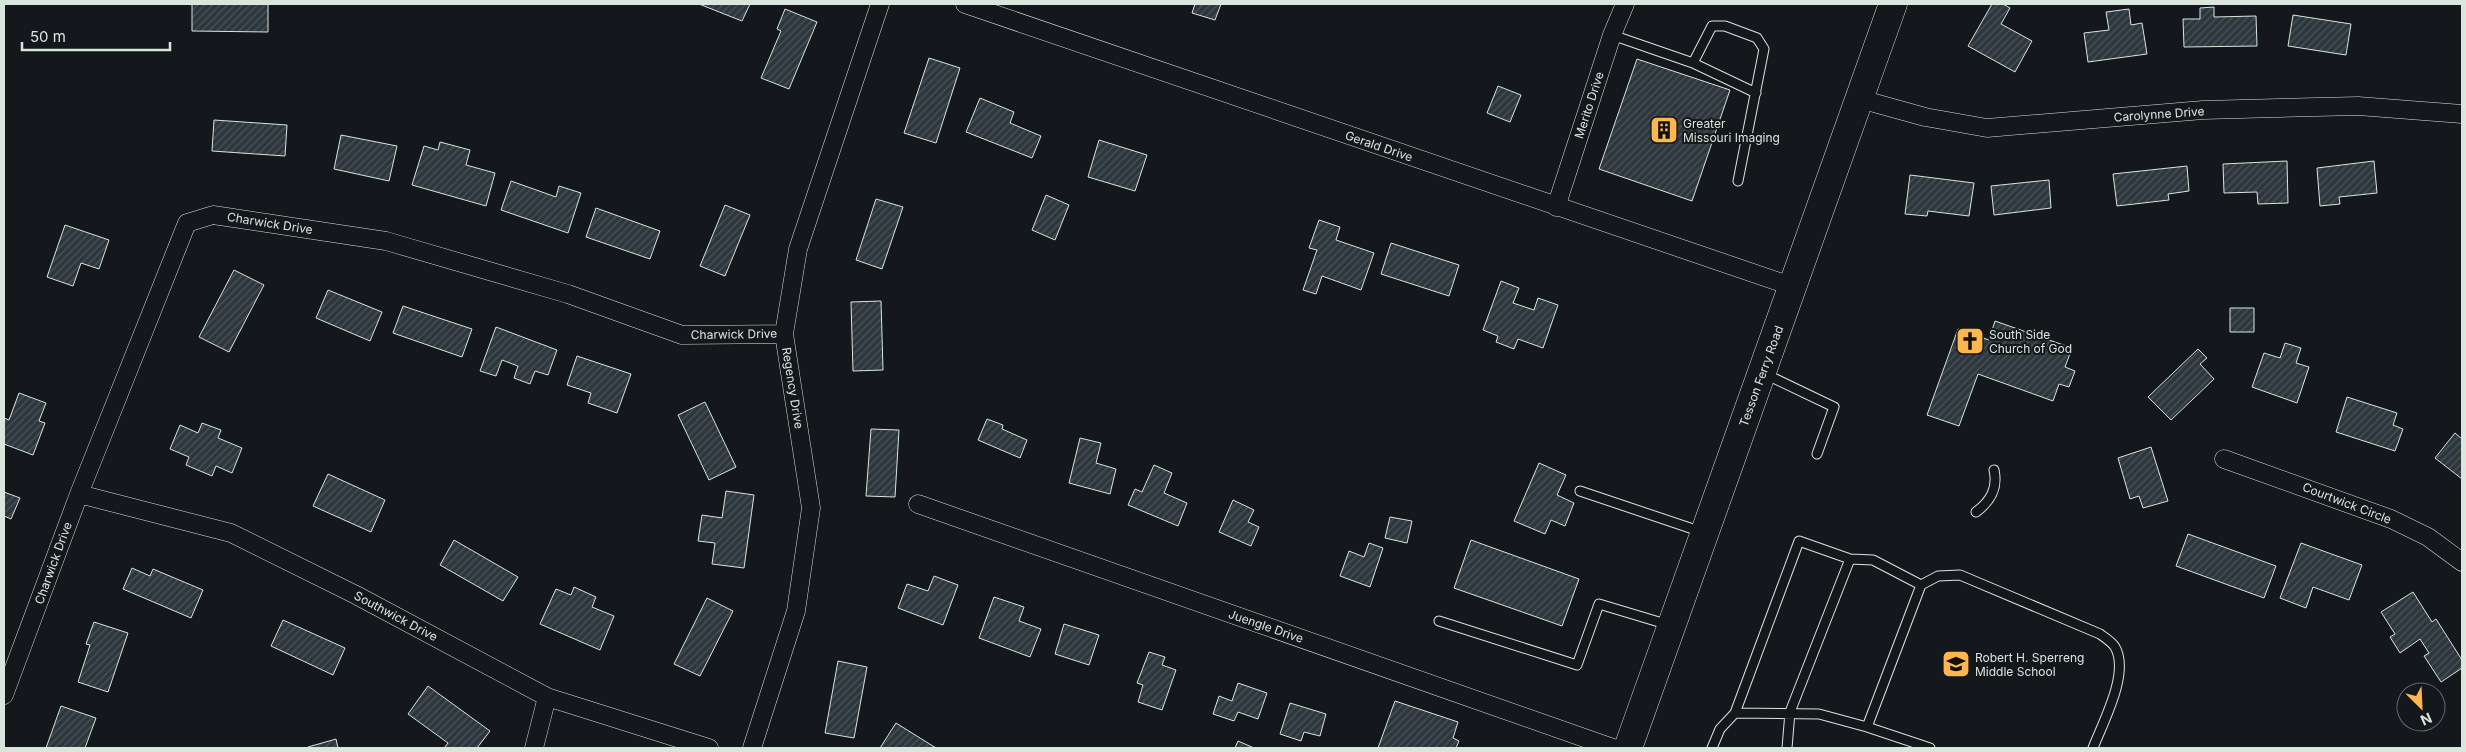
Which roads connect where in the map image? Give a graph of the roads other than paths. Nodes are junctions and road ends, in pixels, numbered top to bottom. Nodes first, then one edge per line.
1 (880, 4) edge
2 (965, 4) edge
3 (1625, 4) edge
4 (1893, 4) edge
5 (1612, 35) junction
6 (1693, 63) junction
7 (1756, 93) junction
8 (1860, 99) junction
9 (2462, 114) edge
10 (1738, 181) dead end
11 (1556, 207) junction
12 (1794, 287) junction
13 (784, 334) junction
14 (1762, 373) junction
15 (1818, 454) dead end
16 (2224, 458) dead end
17 (1994, 470) dead end
18 (1580, 490) dead end
19 (79, 494) junction
20 (918, 504) dead end
21 (1976, 512) dead end
22 (1705, 532) junction
23 (1850, 559) junction
24 (2462, 562) edge
25 (1921, 585) junction
26 (1439, 621) dead end
27 (1672, 626) junction
28 (4, 695) edge
29 (547, 697) junction
30 (1790, 712) junction
31 (1735, 713) junction
32 (1867, 727) junction
33 (534, 748) edge
34 (709, 748) edge
35 (752, 748) edge
36 (1614, 748) edge
37 (1628, 748) edge
38 (1712, 748) edge
39 (1787, 748) edge
40 (1930, 748) edge
41 (2093, 748) edge

1 - 13 street, Regency Drive
2 - 11 street, Gerald Drive
3 - 5 street, Merito Drive
4 - 8 main road, Tesson Ferry Road
5 - 6 lane
5 - 11 street, Merito Drive
6 - 7 lane
6 - 7 lane
7 - 10 lane
8 - 9 street, Carolynne Drive
8 - 12 main road, Tesson Ferry Road
11 - 12 street, Gerald Drive
12 - 14 main road, Tesson Ferry Road
13 - 19 street, Charwick Drive
13 - 35 street, Regency Drive
14 - 15 lane
14 - 22 main road, Tesson Ferry Road
16 - 24 street, Courtwick Circle
17 - 21 lane
18 - 22 lane
19 - 28 street, Charwick Drive
19 - 29 street, Southwick Drive
20 - 36 street, Juengle Drive
22 - 27 main road, Tesson Ferry Road
23 - 25 lane
23 - 30 lane
23 - 31 lane
25 - 32 lane
25 - 41 lane
26 - 27 lane
27 - 37 main road, Tesson Ferry Road
29 - 33 street
29 - 34 street, Southwick Drive
30 - 31 lane
30 - 32 lane
30 - 39 lane
31 - 38 lane
32 - 40 lane

